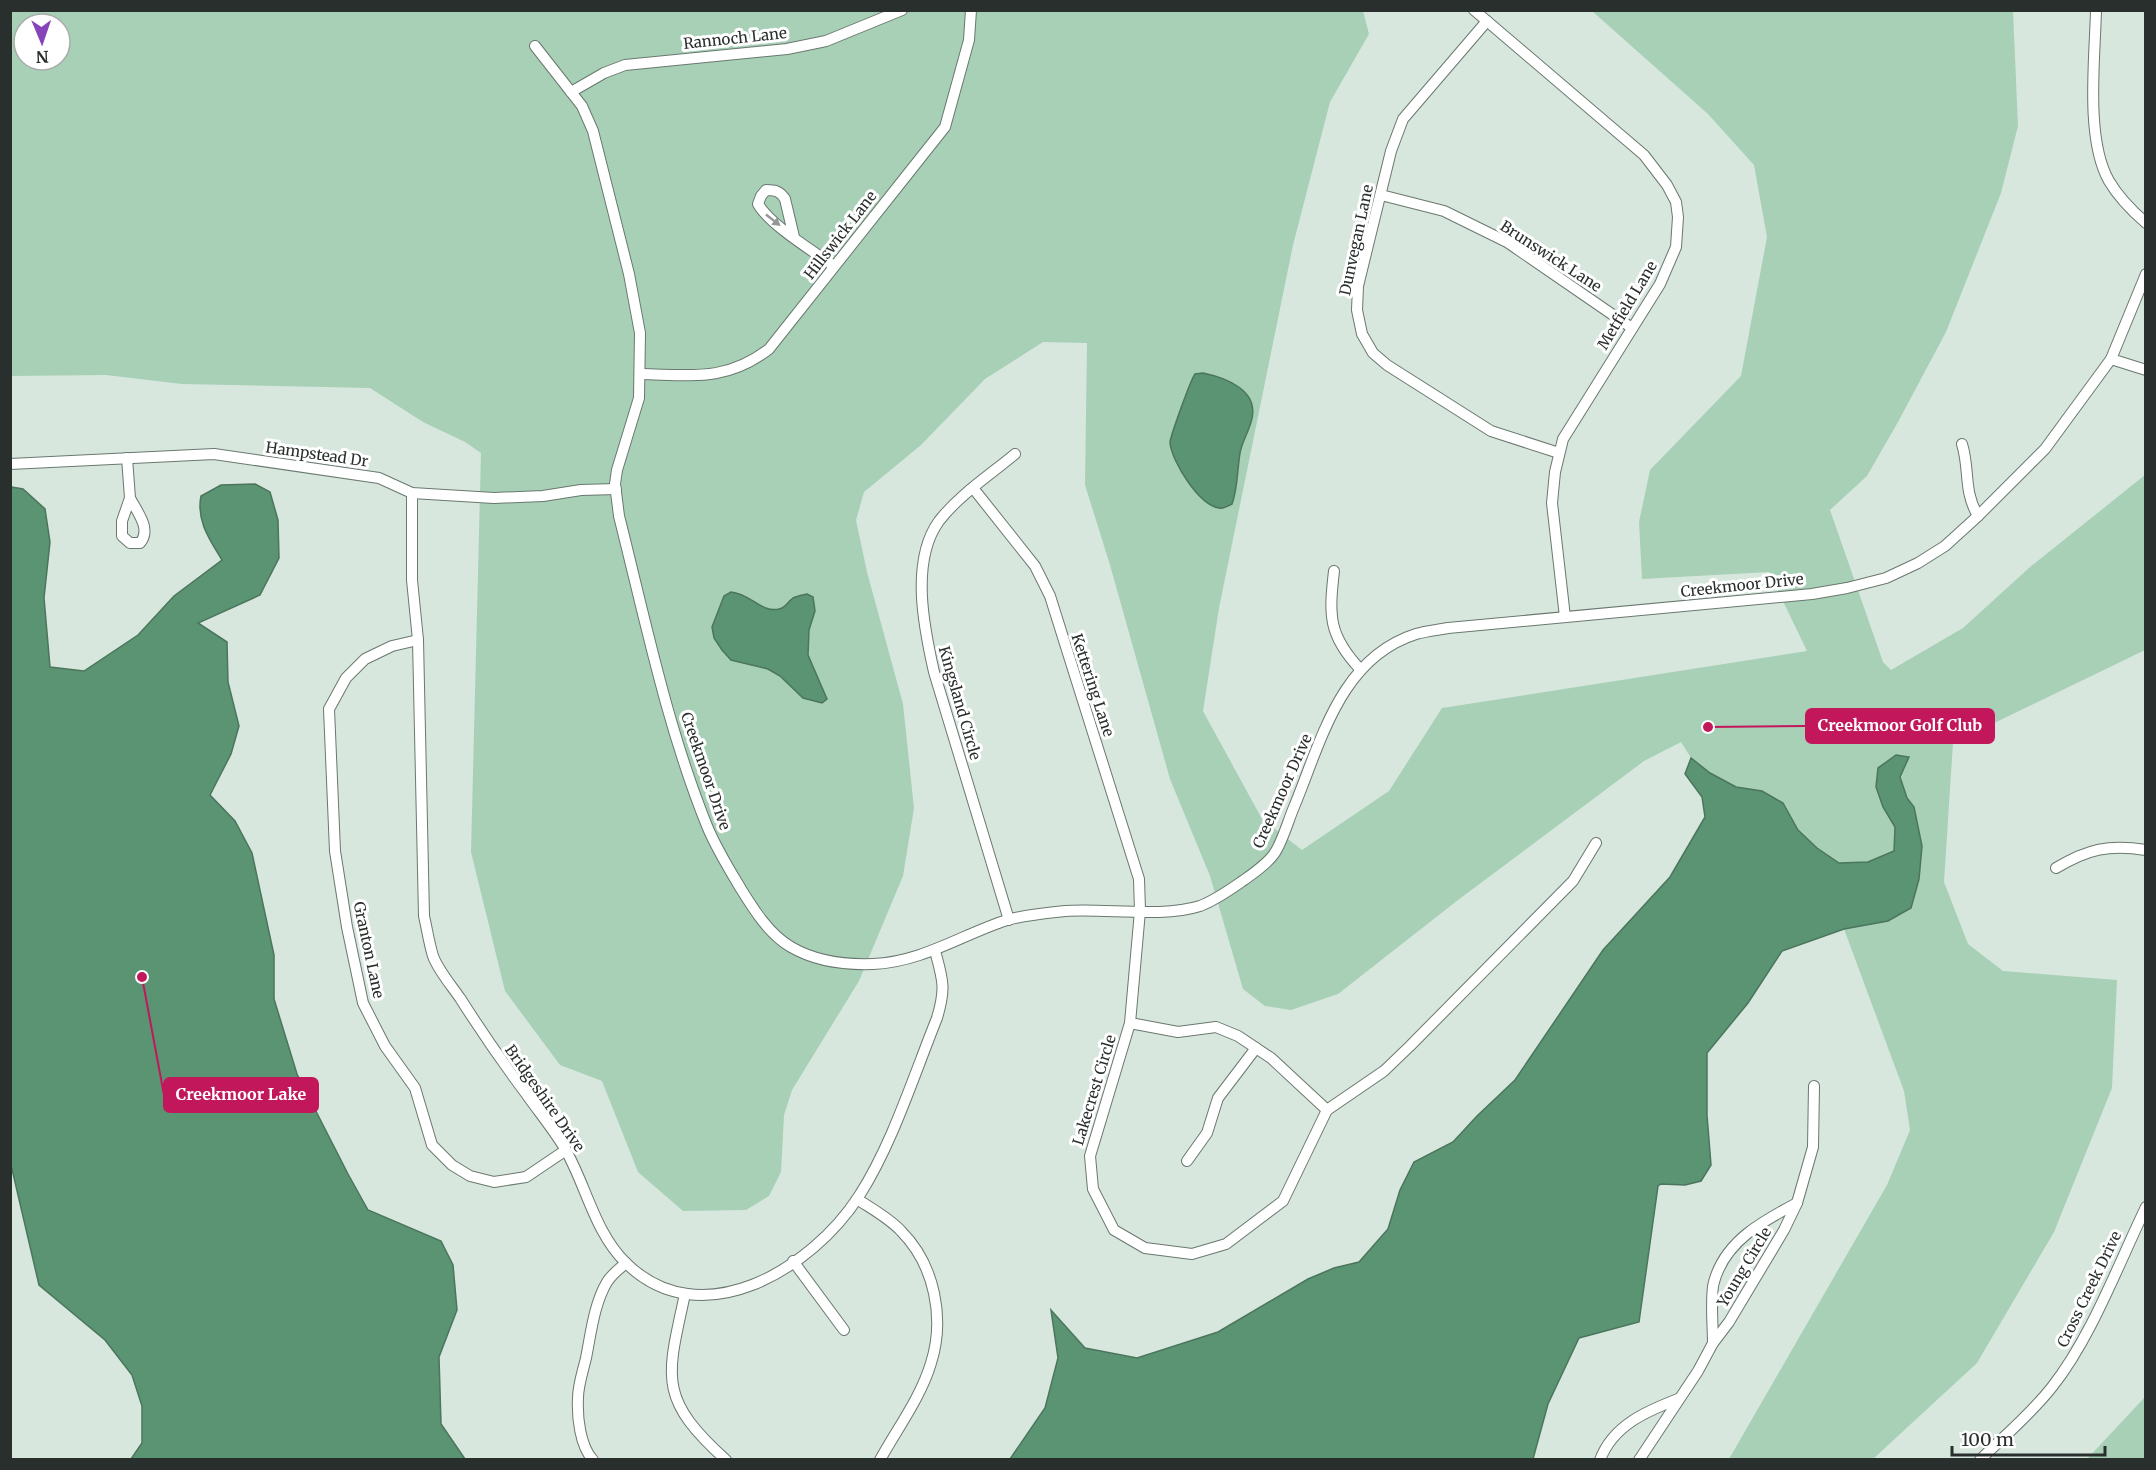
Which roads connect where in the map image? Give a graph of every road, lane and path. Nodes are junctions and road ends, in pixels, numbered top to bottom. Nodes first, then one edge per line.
1 (902, 10) edge
2 (971, 10) edge
3 (1474, 10) edge
4 (2096, 10) edge
5 (1486, 21) junction
6 (535, 46) dead end
7 (571, 92) junction
8 (1381, 195) junction
9 (2145, 223) edge
10 (794, 237) dead end
11 (834, 266) junction
12 (2145, 274) edge
13 (1632, 328) junction
14 (2110, 359) junction
15 (2145, 370) edge
16 (641, 374) junction
17 (1962, 444) dead end
18 (1559, 453) junction
19 (1015, 454) dead end
20 (128, 458) junction
21 (10, 464) edge
22 (973, 488) junction
23 (616, 489) junction
24 (412, 493) junction
25 (130, 498) dead end
26 (1978, 516) junction
27 (1334, 571) dead end
28 (1564, 618) junction
29 (418, 640) junction
30 (1360, 669) junction
31 (1596, 843) dead end
32 (2145, 850) edge
33 (2056, 868) dead end
34 (1140, 910) junction
35 (1009, 920) junction
36 (934, 951) junction
37 (1130, 1023) junction
38 (1256, 1048) junction
39 (1814, 1086) dead end
40 (1327, 1110) junction
41 (566, 1150) junction
42 (1187, 1161) dead end
43 (857, 1199) junction
44 (1797, 1203) junction
45 (2145, 1207) edge
46 (794, 1261) junction
47 (626, 1263) junction
48 (685, 1294) junction
49 (844, 1330) dead end
50 (1713, 1343) junction
51 (1678, 1399) junction
52 (593, 1460) edge
53 (726, 1460) edge
54 (880, 1460) edge
55 (1600, 1460) edge
56 (1640, 1460) edge
57 (1980, 1460) edge

1 - 7 street, Rannoch Lane
2 - 11 street, Hillswick Lane
3 - 5 street, Metfield Lane
4 - 9 street
5 - 8 street, Dunvegan Lane
5 - 13 street, Metfield Lane
6 - 7 street, Creekmoor Drive
7 - 16 street, Creekmoor Drive
8 - 13 street, Brunswick Lane
8 - 18 street, Dunvegan Lane
10 - 11 street
11 - 16 street, Hillswick Lane
12 - 14 street, Creekmoor Drive
13 - 18 street, Metfield Lane
14 - 15 street
14 - 26 street, Creekmoor Drive
16 - 23 street, Creekmoor Drive
17 - 26 street
18 - 28 street, Metfield Lane
19 - 22 street, Kingsland Circle
20 - 21 street, Hampstead Dr
20 - 24 street, Hampstead Dr
20 - 25 street
22 - 34 street, Kettering Lane
22 - 35 street, Kingsland Circle
23 - 24 street, Hampstead Dr
23 - 36 street, Creekmoor Drive
24 - 29 street, Bridgeshire Drive
26 - 28 street, Creekmoor Drive
27 - 30 street
28 - 30 street, Creekmoor Drive
29 - 41 street, Bridgeshire Drive
29 - 41 street, Granton Lane
30 - 34 street, Creekmoor Drive
31 - 40 street, Lakecrest Circle
32 - 33 street
34 - 35 street, Creekmoor Drive
34 - 37 street, Lakecrest Circle
35 - 36 street, Creekmoor Drive
36 - 43 street, Bridgeshire Drive
37 - 38 street, Lakecrest Circle
37 - 40 street, Lakecrest Circle
38 - 40 street, Lakecrest Circle
38 - 42 street
39 - 44 street, Young Circle
41 - 47 street, Bridgeshire Drive
43 - 46 street, Bridgeshire Drive
43 - 54 street
44 - 50 street, Young Circle
44 - 50 street, Young Circle
45 - 57 street, Cross Creek Drive
46 - 48 street, Bridgeshire Drive
46 - 49 street
47 - 48 street, Bridgeshire Drive
47 - 52 street
48 - 53 street
50 - 51 street, Young Circle
51 - 55 street
51 - 56 street, Young Circle

